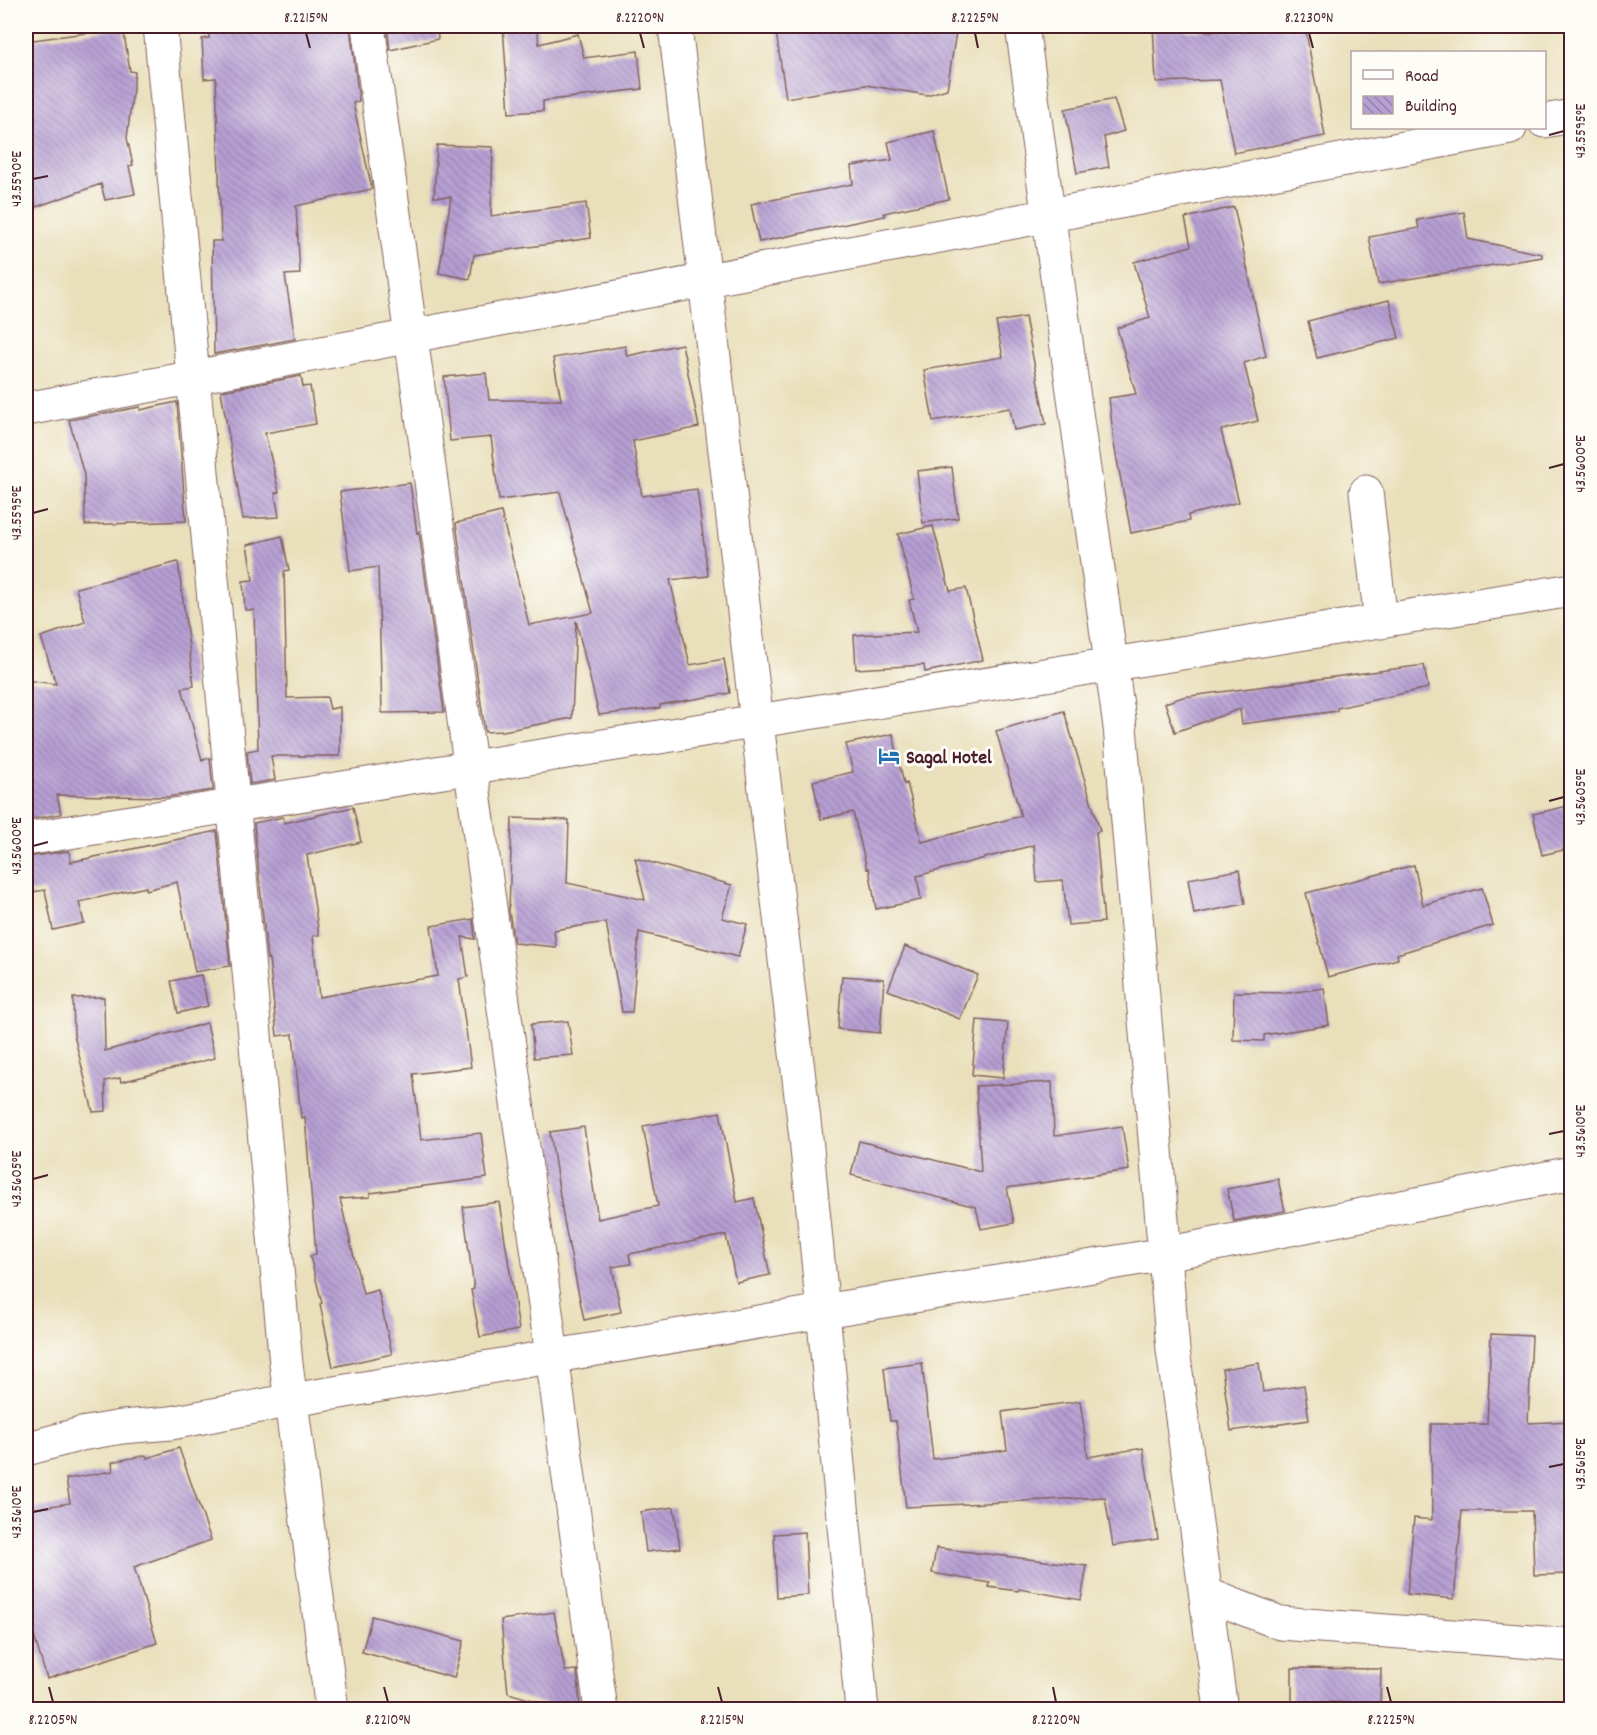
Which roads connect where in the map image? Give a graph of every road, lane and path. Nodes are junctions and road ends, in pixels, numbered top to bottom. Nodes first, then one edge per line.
1 (160, 26) edge
2 (368, 26) edge
3 (675, 26) edge
4 (1022, 26) edge
5 (1572, 116) edge
6 (1546, 121) edge
7 (1505, 129) edge
8 (1048, 215) junction
9 (704, 280) junction
10 (411, 336) junction
11 (194, 377) junction
12 (26, 409) edge
13 (1366, 492) dead end
14 (1572, 590) edge
15 (1381, 622) junction
16 (1112, 665) junction
17 (757, 722) junction
18 (470, 768) junction
19 (232, 806) junction
20 (26, 839) edge
21 (1572, 1173) edge
22 (1165, 1254) junction
23 (823, 1311) junction
24 (552, 1356) junction
25 (292, 1400) junction
26 (26, 1449) edge
27 (1206, 1594) junction
28 (1572, 1646) edge
29 (332, 1710) edge
30 (601, 1710) edge
31 (862, 1710) edge
32 (1221, 1710) edge

1 - 11 street
2 - 10 street
3 - 9 street
4 - 8 street
5 - 6 street
7 - 8 street
8 - 9 street
8 - 16 street
9 - 10 street
9 - 17 street
10 - 11 street
10 - 18 street
11 - 12 street
11 - 19 street
13 - 15 street
14 - 15 street
15 - 16 street
16 - 17 street
16 - 22 street
17 - 18 street
17 - 23 street
18 - 19 street
18 - 24 street
19 - 20 street
19 - 25 street
21 - 22 street
22 - 23 street
22 - 27 street
23 - 24 street
23 - 31 street
24 - 25 street
24 - 30 street
25 - 26 street
25 - 29 street
27 - 28 street
27 - 32 street

